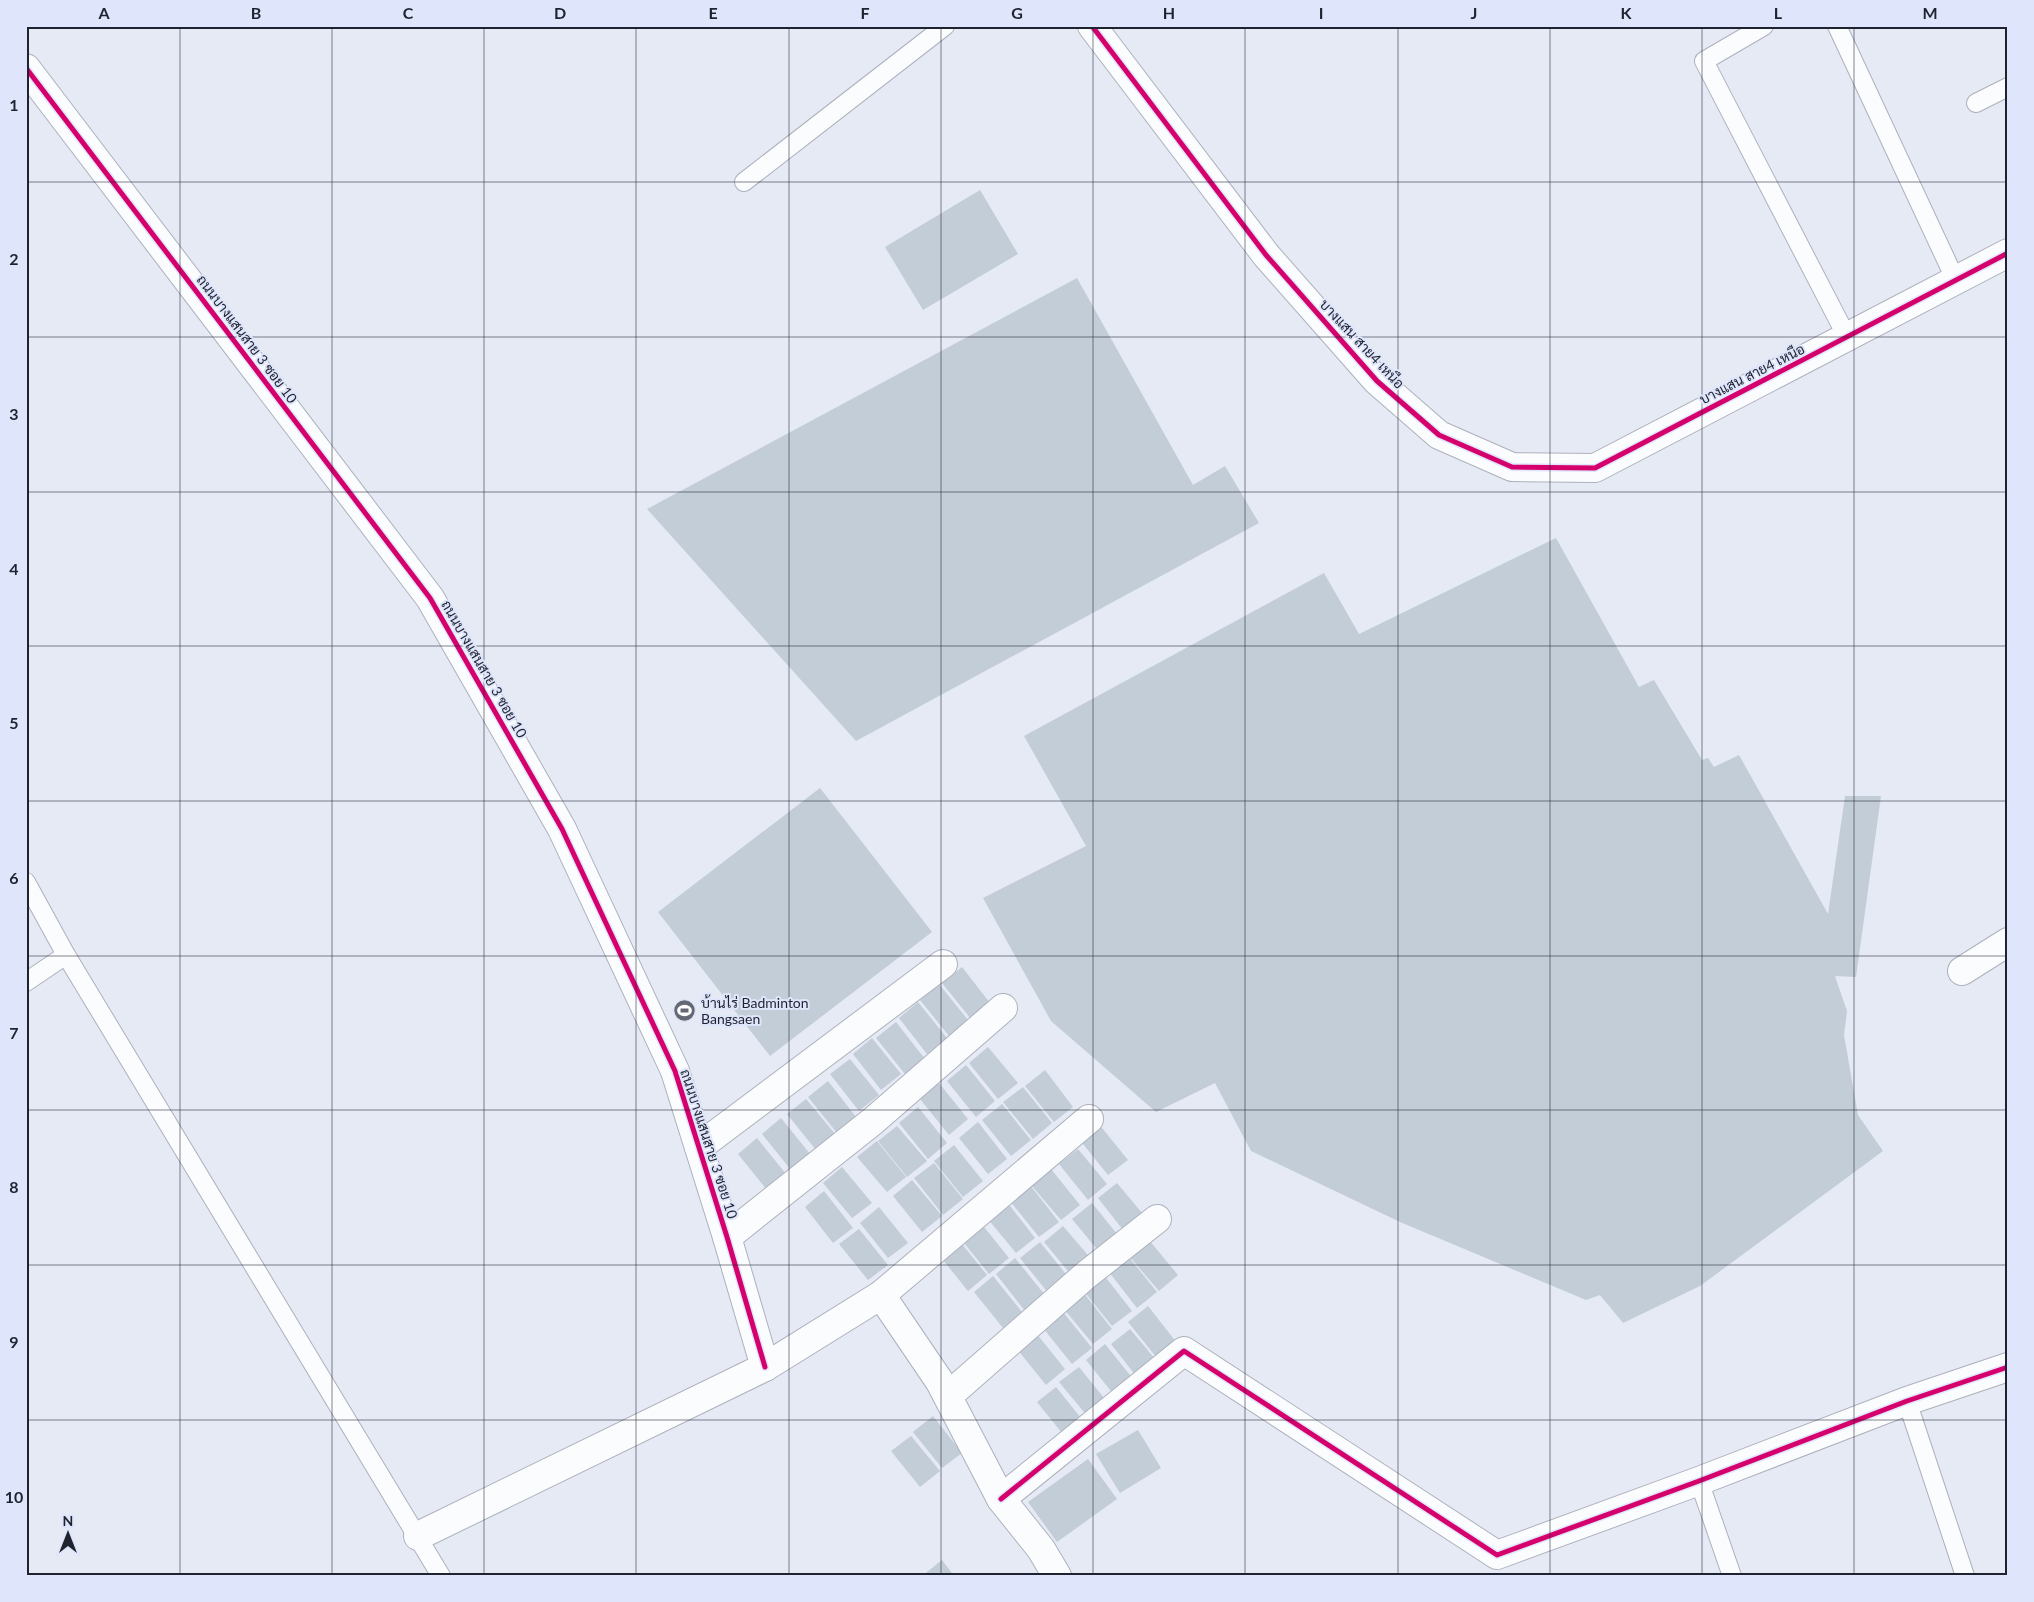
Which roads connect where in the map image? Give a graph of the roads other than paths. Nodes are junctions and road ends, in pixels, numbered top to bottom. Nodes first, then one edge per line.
1 (945, 26) edge
2 (1092, 26) edge
3 (1764, 26) edge
4 (1837, 26) edge
5 (26, 68) edge
6 (2008, 87) edge
7 (1976, 103) dead end
8 (744, 182) dead end
9 (2008, 253) edge
10 (1956, 280) junction
11 (1847, 337) junction
12 (26, 882) edge
13 (2008, 942) edge
14 (66, 954) junction
15 (943, 964) dead end
16 (1962, 971) dead end
17 (26, 982) edge
18 (1003, 1008) dead end
19 (1089, 1119) dead end
20 (699, 1147) junction
21 (1157, 1219) dead end
22 (727, 1238) junction
23 (881, 1295) junction
24 (765, 1367) junction
25 (2008, 1367) edge
26 (948, 1396) junction
27 (1907, 1400) junction
28 (1699, 1481) junction
29 (1000, 1499) junction
30 (418, 1536) junction
31 (1500, 1566) edge
32 (441, 1576) edge
33 (1058, 1576) edge
34 (1732, 1576) edge
35 (1965, 1576) edge

1 - 8 lane
2 - 11 street, บางแสน สาย4 เหนือ
3 - 11 lane
4 - 10 lane
5 - 20 street, ถนนบางแสนสาย 3 ซอย 10
6 - 7 lane
9 - 10 street, บางแสน สาย4 เหนือ
10 - 11 street, บางแสน สาย4 เหนือ
12 - 14 lane
13 - 16 street
14 - 17 lane
14 - 30 lane
15 - 20 street
18 - 22 street
19 - 23 street
20 - 22 street, ถนนบางแสนสาย 3 ซอย 10
21 - 26 street
22 - 24 street, ถนนบางแสนสาย 3 ซอย 10
23 - 24 street
23 - 26 street
24 - 30 street
25 - 27 street
26 - 29 street
27 - 28 street
27 - 35 lane
28 - 31 street
28 - 34 lane
29 - 31 street
29 - 33 street
30 - 32 lane

